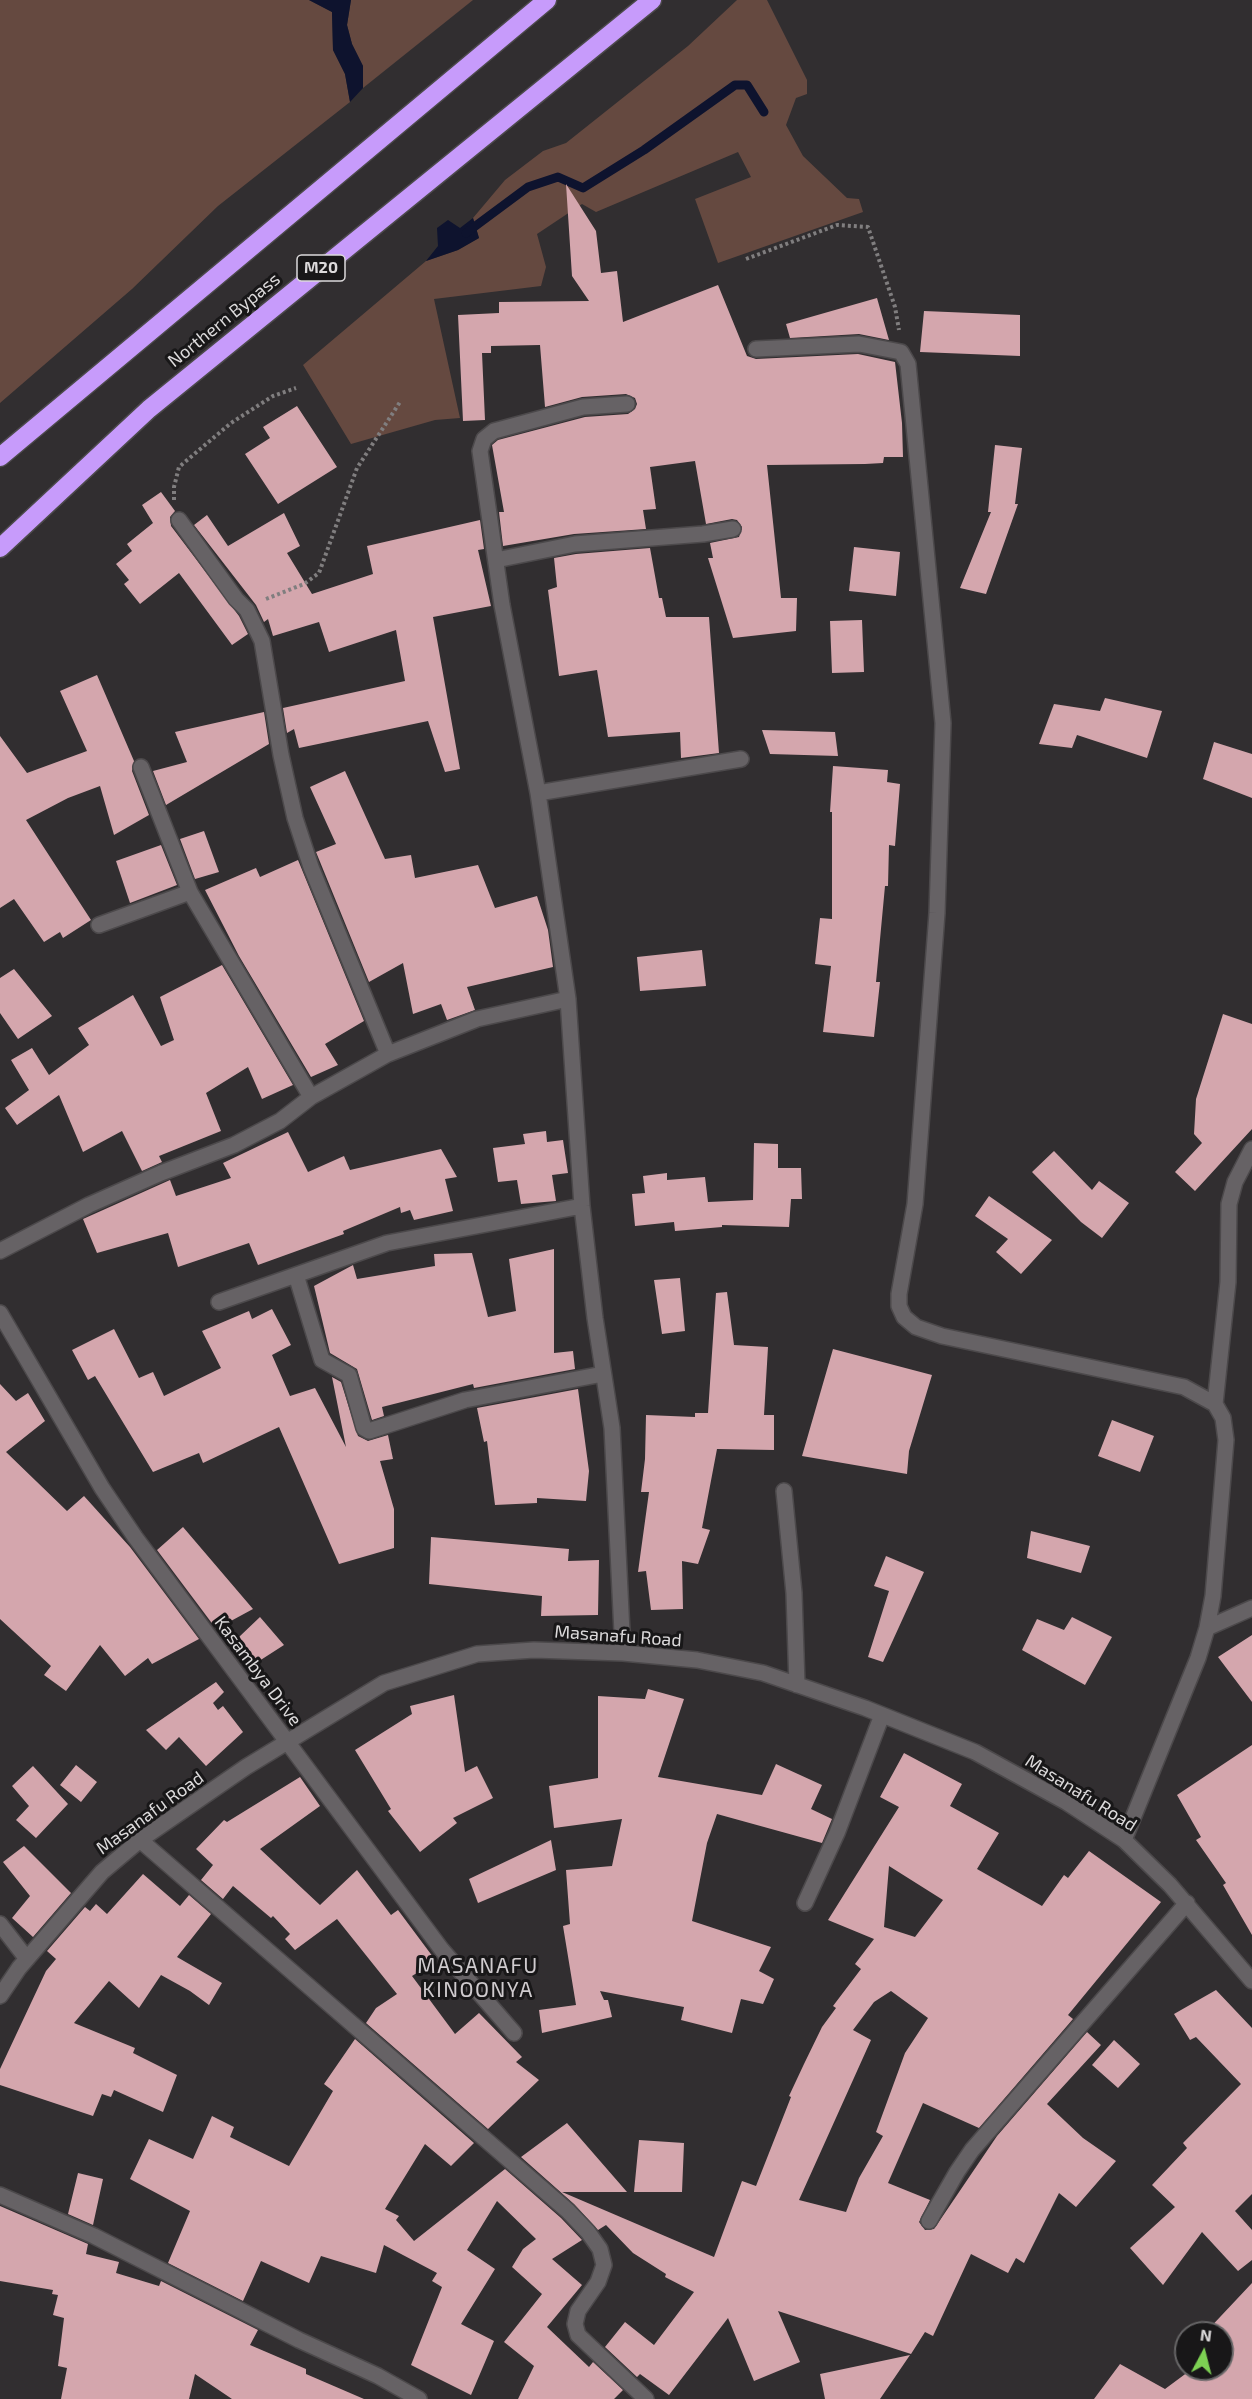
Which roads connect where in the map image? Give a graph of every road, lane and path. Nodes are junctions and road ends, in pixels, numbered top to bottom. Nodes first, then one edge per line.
1 (547, 0) edge
2 (652, 0) edge
3 (746, 259) dead end
4 (756, 350) dead end
5 (901, 352) junction
6 (296, 388) dead end
7 (400, 402) dead end
8 (627, 405) dead end
9 (0, 457) edge
10 (179, 520) joint
11 (733, 529) dead end
12 (0, 548) edge
13 (496, 560) junction
14 (247, 610) junction
15 (741, 759) dead end
16 (141, 767) dead end
17 (538, 793) junction
18 (190, 892) junction
19 (99, 925) dead end
20 (568, 999) junction
21 (388, 1054) junction
22 (312, 1097) junction
23 (1252, 1149) edge
24 (582, 1206) junction
25 (0, 1251) edge
26 (296, 1275) junction
27 (219, 1302) dead end
28 (0, 1313) edge
29 (603, 1374) junction
30 (1215, 1404) junction
31 (784, 1491) dead end
32 (1252, 1608) edge
33 (1207, 1628) junction
34 (623, 1653) junction
35 (797, 1685) junction
36 (882, 1715) junction
37 (287, 1742) junction
38 (140, 1839) junction
39 (1124, 1839) junction
40 (805, 1903) dead end
41 (1186, 1903) junction
42 (0, 1924) edge
43 (27, 1959) junction
44 (1252, 1981) edge
45 (0, 1996) edge
46 (514, 2033) dead end
47 (0, 2195) edge
48 (929, 2221) dead end
49 (419, 2399) edge
50 (646, 2399) edge

1 - 9 highway, Northern Bypass
2 - 12 highway, Northern Bypass / M20
3 - 5 path
4 - 5 street
5 - 30 street
6 - 10 path
7 - 14 path
8 - 13 street
10 - 14 street
11 - 13 street
13 - 17 street
14 - 21 street
15 - 17 street
16 - 18 street
17 - 20 street
18 - 19 street
18 - 22 street
20 - 21 street
20 - 24 street
21 - 22 street
22 - 25 street
23 - 30 street
24 - 26 street
24 - 29 street
26 - 27 street
26 - 29 street
28 - 37 street, Kasambya Drive
29 - 34 street
30 - 33 street
31 - 35 street
32 - 33 street
33 - 39 street
34 - 35 street, Masanafu Road
34 - 37 street, Masanafu Road
35 - 36 street, Masanafu Road
36 - 39 street, Masanafu Road
36 - 40 street
37 - 38 street, Masanafu Road
37 - 46 street, Kasambya Drive
38 - 43 street, Masanafu Road
38 - 50 street
39 - 41 street, Masanafu Road
41 - 44 street, Masanafu Road
41 - 48 street
42 - 43 street
43 - 45 street, Masanafu Road
47 - 49 street

